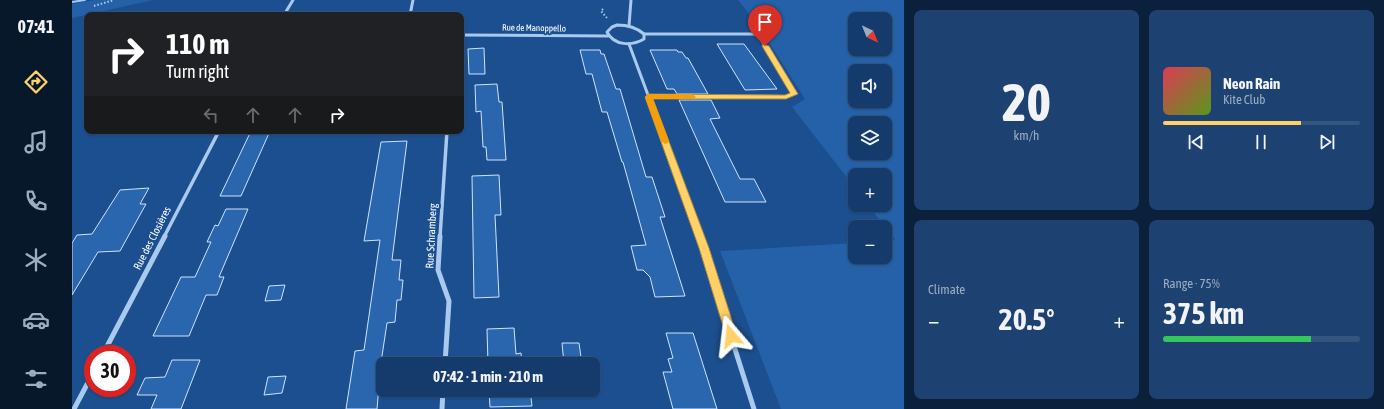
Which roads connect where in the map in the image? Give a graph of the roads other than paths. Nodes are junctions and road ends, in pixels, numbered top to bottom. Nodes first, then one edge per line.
1 (85, 0) edge
2 (293, 0) edge
3 (413, 0) edge
4 (631, 0) edge
5 (72, 2) edge
6 (286, 12) edge
7 (411, 12) edge
8 (629, 26) junction
9 (644, 34) junction
10 (464, 35) edge
11 (608, 36) junction
12 (629, 44) junction
13 (648, 97) junction
14 (217, 134) edge
15 (447, 134) edge
16 (108, 345) edge
17 (445, 357) edge
18 (84, 390) edge
19 (443, 397) edge
20 (74, 409) edge
21 (442, 409) edge
22 (754, 409) edge

1 - 5 lane
2 - 6 street
3 - 7 street
4 - 8 street
8 - 9 street
8 - 11 street
9 - 12 street
9 - 13 street
10 - 11 street, Rue de Manoppello
11 - 12 street
12 - 13 street
13 - 22 street
14 - 16 street, Rue des Closières
15 - 17 street, Rue Schramberg
18 - 20 street
19 - 21 street

